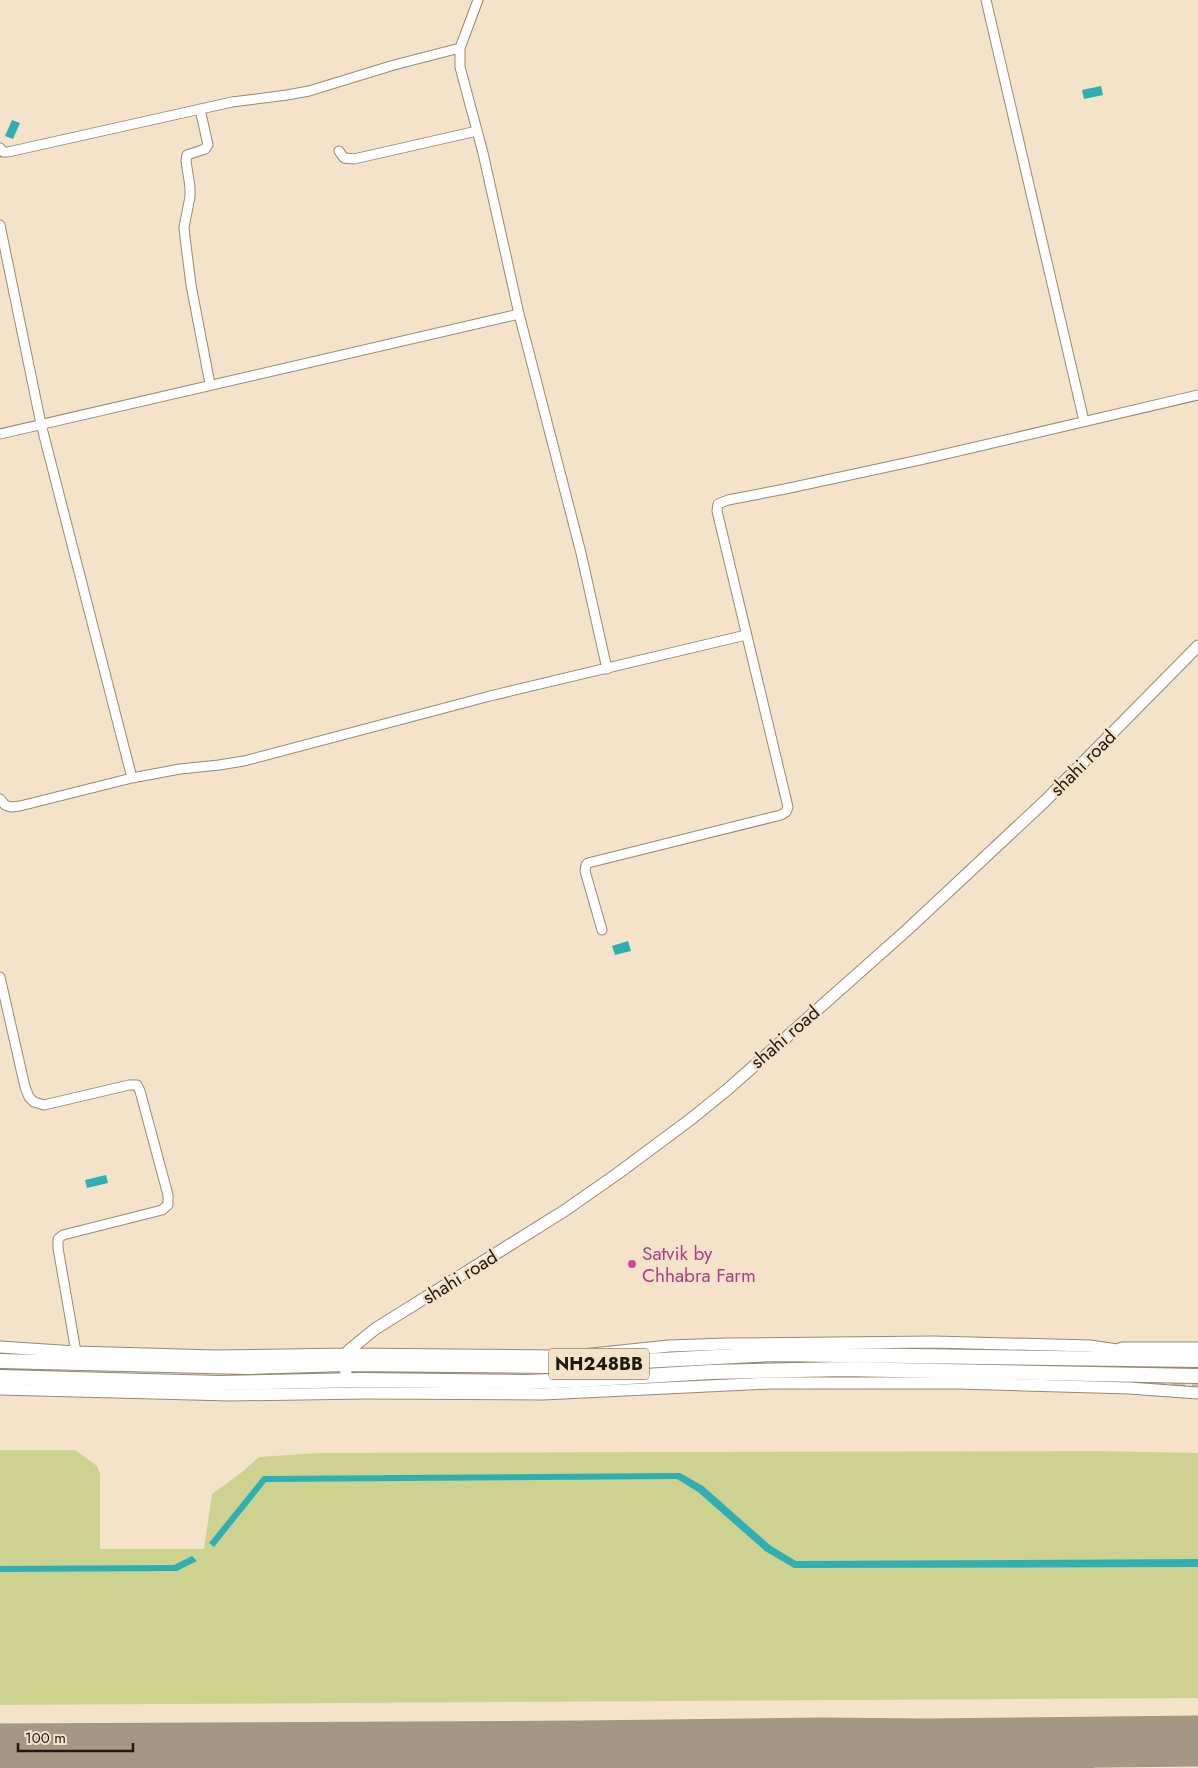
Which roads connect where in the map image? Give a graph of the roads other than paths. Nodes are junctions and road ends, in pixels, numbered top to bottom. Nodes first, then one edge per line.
1 (478, 0) edge
2 (986, 0) edge
3 (460, 48) junction
4 (200, 109) junction
5 (477, 130) junction
6 (0, 148) edge
7 (339, 151) dead end
8 (0, 225) edge
9 (519, 314) junction
10 (210, 384) junction
11 (1198, 395) edge
12 (1084, 421) junction
13 (41, 424) junction
14 (0, 434) edge
15 (746, 635) junction
16 (1198, 646) edge
17 (606, 669) junction
18 (132, 778) junction
19 (0, 799) edge
20 (602, 930) dead end
21 (0, 977) edge
22 (0, 1347) edge
23 (1198, 1348) edge
24 (76, 1352) junction
25 (1117, 1355) junction
26 (347, 1359) junction
27 (1198, 1360) edge
28 (0, 1361) edge
29 (0, 1376) edge
30 (1198, 1376) edge
31 (346, 1380) junction
32 (0, 1389) edge
33 (1198, 1393) edge

1 - 3 street
2 - 12 street
3 - 4 street
3 - 5 street
4 - 6 street
4 - 10 street
5 - 7 street
5 - 9 street
8 - 13 street
9 - 10 street
9 - 17 street
10 - 13 street
11 - 12 street
12 - 15 street
13 - 14 street
13 - 18 street
15 - 17 street
15 - 20 street
16 - 26 street, shahi road
17 - 18 street
18 - 19 street
21 - 24 street
22 - 24 street
23 - 25 street
24 - 26 street
25 - 26 highway, NH248BB
25 - 27 highway, NH248BB
26 - 28 highway, NH248BB
26 - 31 street
29 - 31 highway, NH248BB
30 - 31 highway, NH248BB
32 - 33 street

